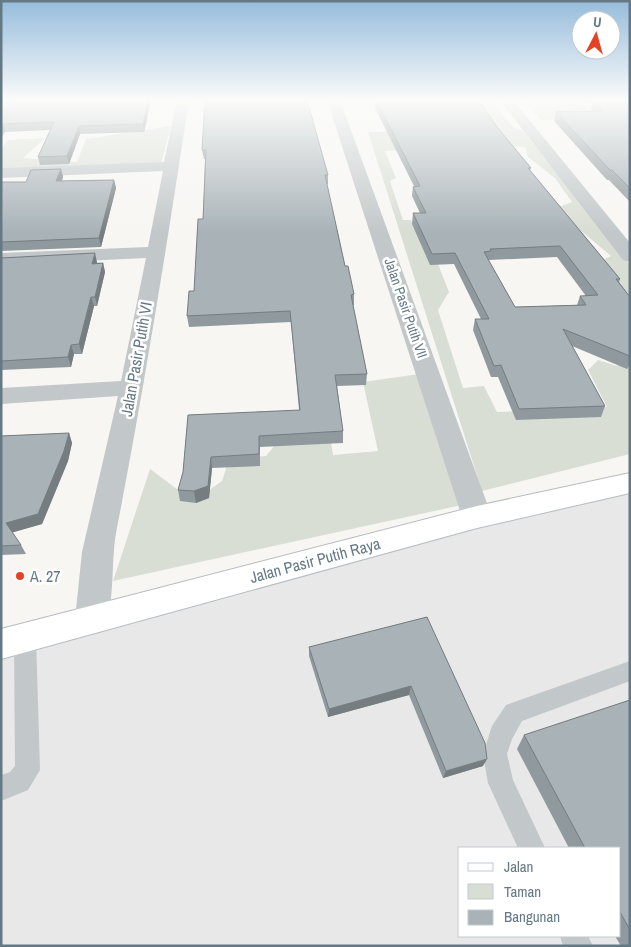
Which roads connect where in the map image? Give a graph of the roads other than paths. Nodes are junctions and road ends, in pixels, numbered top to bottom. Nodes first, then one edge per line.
1 (175, 144) edge
2 (348, 144) edge
3 (541, 144) edge
4 (171, 166) junction
5 (1, 173) edge
6 (155, 252) junction
7 (630, 256) edge
8 (1, 259) edge
9 (132, 388) junction
10 (1, 396) edge
11 (630, 483) edge
12 (478, 517) junction
13 (92, 619) junction
14 (13, 641) edge
15 (630, 671) edge
16 (1, 788) edge
17 (532, 847) edge

1 - 4 street, Jalan Pasir Putih VI
2 - 12 street, Jalan Pasir Putih VII
3 - 7 street
4 - 5 street
4 - 6 street, Jalan Pasir Putih VI
6 - 8 street
6 - 9 street, Jalan Pasir Putih VI
9 - 10 street
9 - 13 street, Jalan Pasir Putih VI
11 - 12 street, Jalan Pasir Putih Raya
12 - 13 street, Jalan Pasir Putih Raya
13 - 14 street, Jalan Pasir Putih Raya
14 - 16 lane
15 - 17 lane

